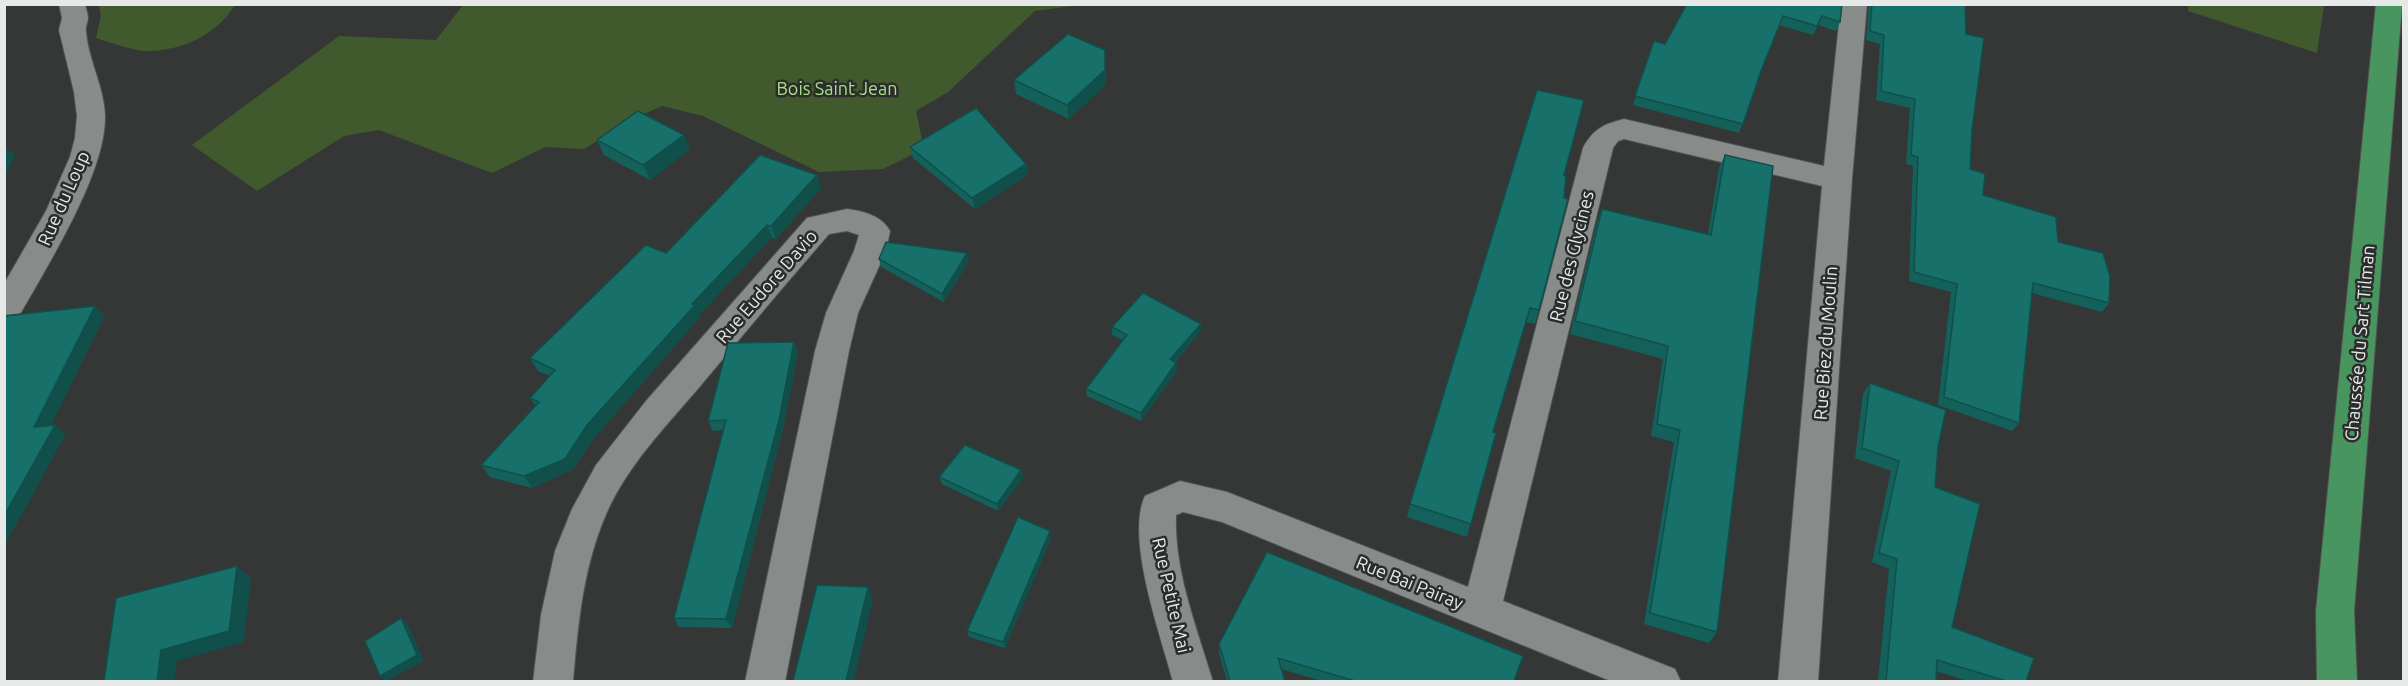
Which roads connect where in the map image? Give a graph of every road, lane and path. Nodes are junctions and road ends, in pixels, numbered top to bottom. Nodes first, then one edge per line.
1 (72, 4) edge
2 (1854, 4) edge
3 (2390, 4) edge
4 (1837, 179) junction
5 (4, 314) edge
6 (1158, 507) joint
7 (1480, 610) junction
8 (553, 681) edge
9 (765, 681) edge
10 (1193, 681) edge
11 (1661, 681) edge
12 (1798, 681) edge
13 (2337, 681) edge

1 - 5 street, Rue du Loup
2 - 4 street, Rue Biez du Moulin
3 - 13 highway, Chaussée du Sart Tilman
4 - 7 street, Rue des Glycines
4 - 12 street, Rue Biez du Moulin
6 - 7 street, Rue Bai Pairay
6 - 10 street, Rue Petite Mai
7 - 11 street, Rue Bai Pairay
8 - 9 street, Rue Eudore Davio

